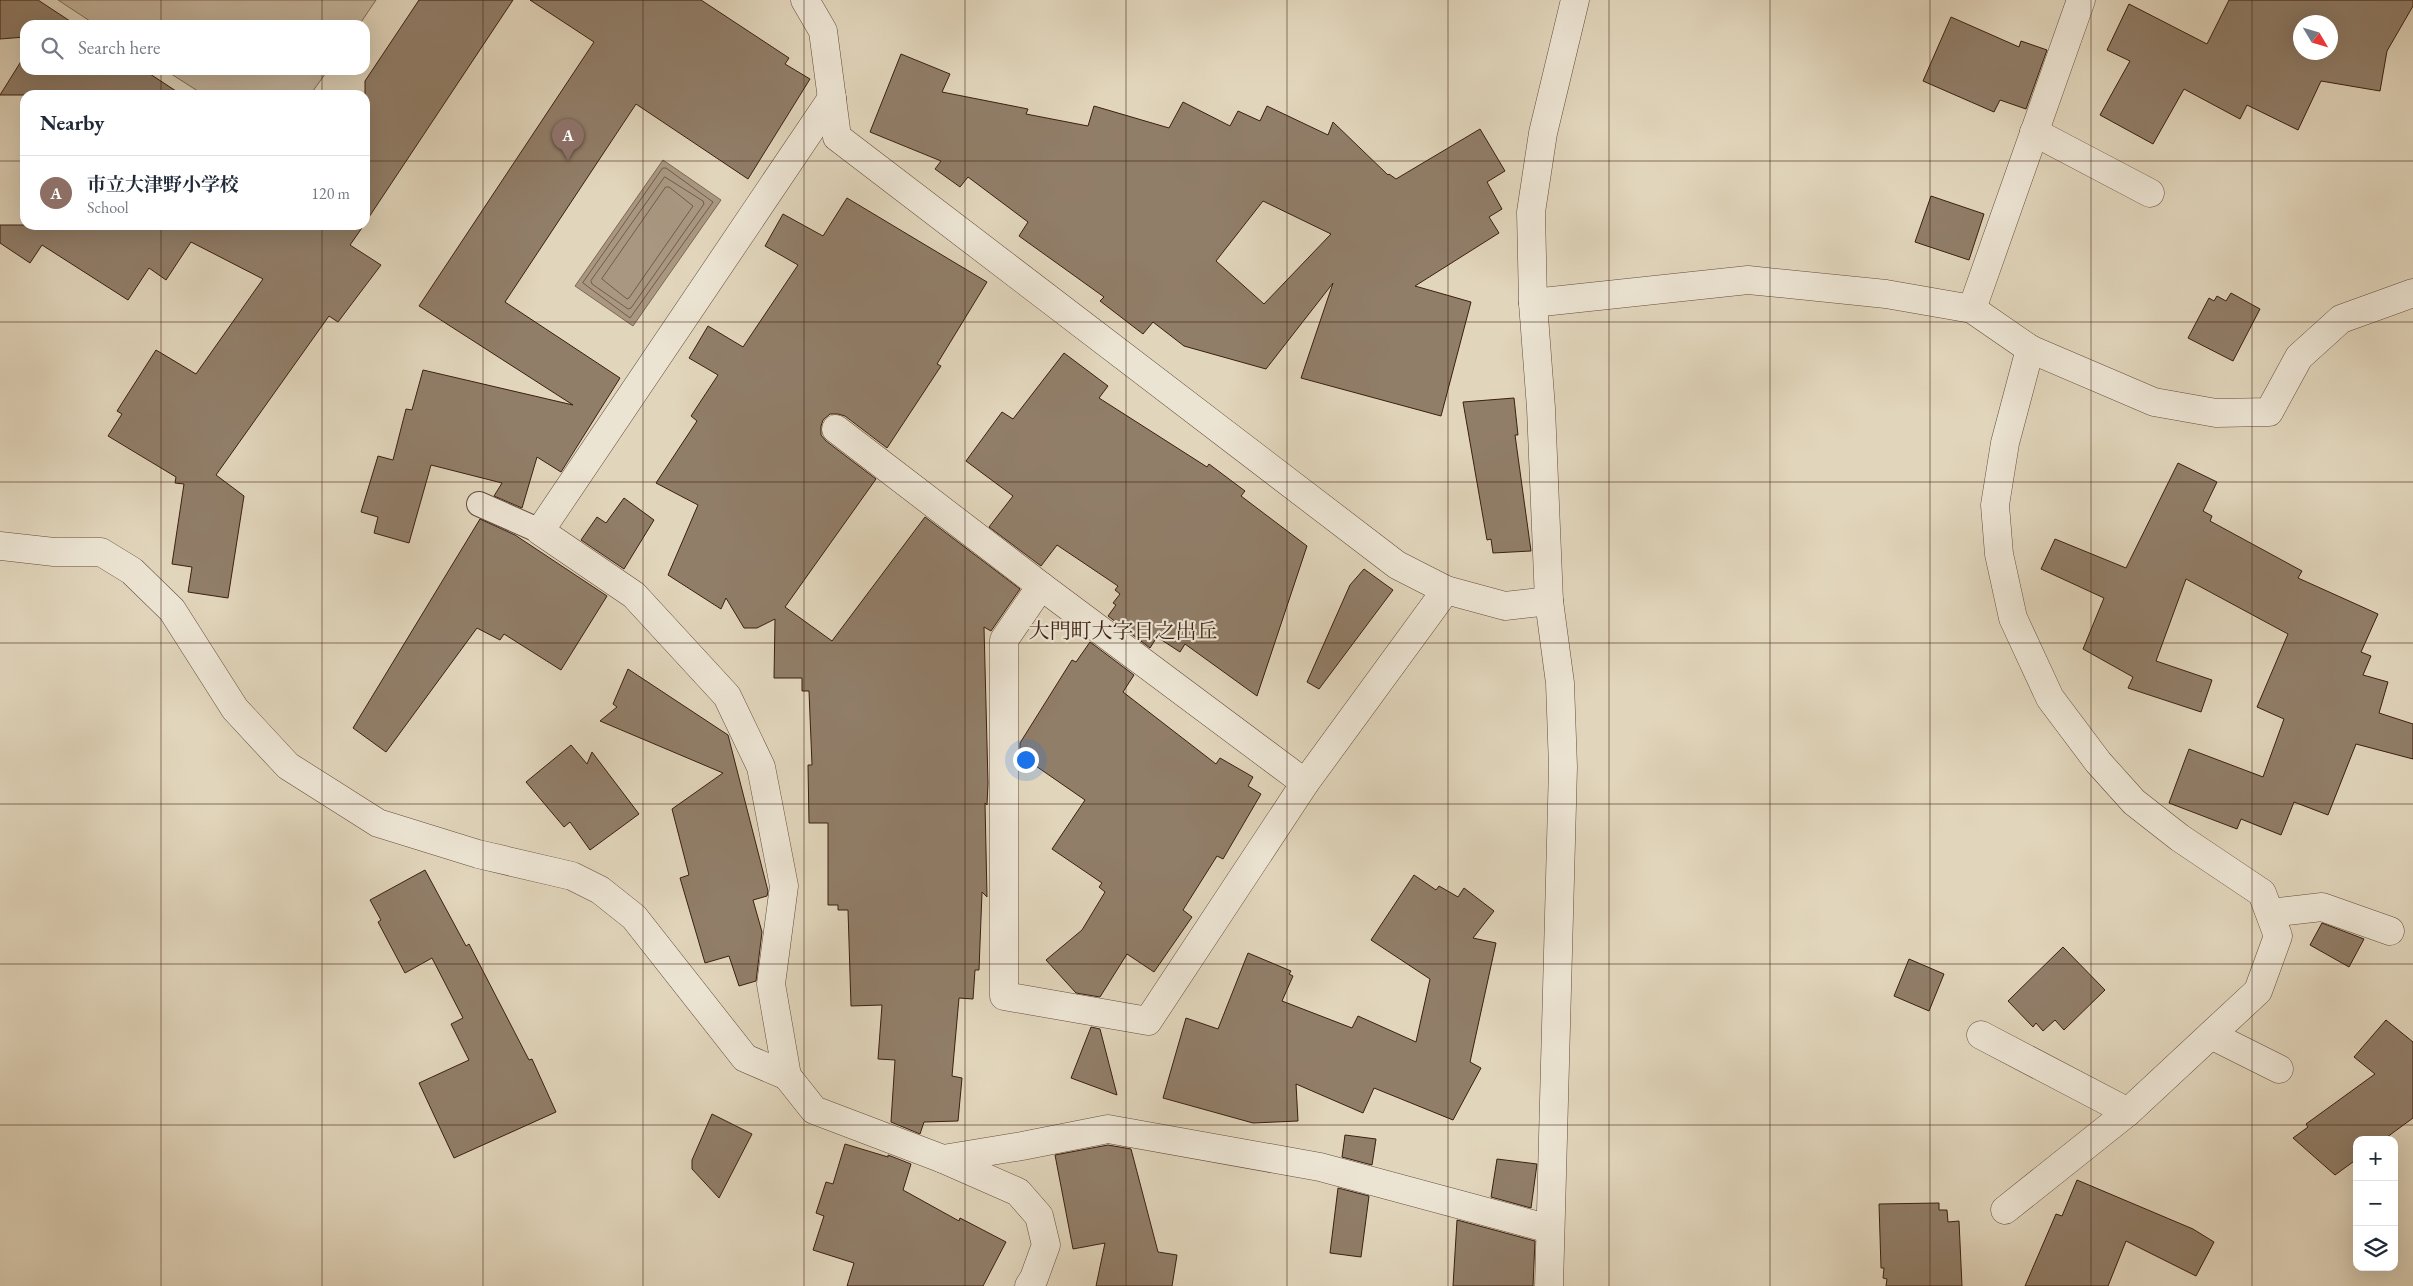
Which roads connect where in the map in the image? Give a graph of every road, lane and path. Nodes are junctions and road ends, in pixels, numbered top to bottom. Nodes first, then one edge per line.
1 (804, 0) edge
2 (1575, 0) edge
3 (2081, 0) edge
4 (832, 98) junction
5 (2034, 132) junction
6 (2150, 193) dead end
7 (2413, 293) edge
8 (1533, 304) junction
9 (1972, 309) junction
10 (2030, 348) junction
11 (836, 429) dead end
12 (479, 504) dead end
13 (540, 530) junction
14 (0, 546) edge
15 (1041, 586) junction
16 (1446, 590) junction
17 (1549, 601) junction
18 (1305, 783) junction
19 (2270, 913) junction
20 (2390, 931) dead end
21 (1981, 1035) dead end
22 (2211, 1035) junction
23 (2279, 1069) dead end
24 (787, 1076) junction
25 (2128, 1112) junction
26 (943, 1159) junction
27 (2005, 1210) dead end
28 (1550, 1228) junction
29 (1029, 1286) edge
30 (1549, 1286) edge

1 - 4 street
2 - 8 street
3 - 5 street
4 - 13 street
4 - 16 street
5 - 6 street
5 - 9 street
7 - 10 street
8 - 9 street
8 - 17 street
9 - 10 street
10 - 19 street
11 - 15 street
12 - 13 lane
13 - 24 street
14 - 24 street
15 - 18 street
15 - 18 street
16 - 17 street
16 - 18 street
17 - 28 street
19 - 20 street
19 - 22 street
21 - 25 street
22 - 23 street
22 - 25 street
24 - 26 street
25 - 27 street
26 - 28 street
26 - 29 street
28 - 30 street

